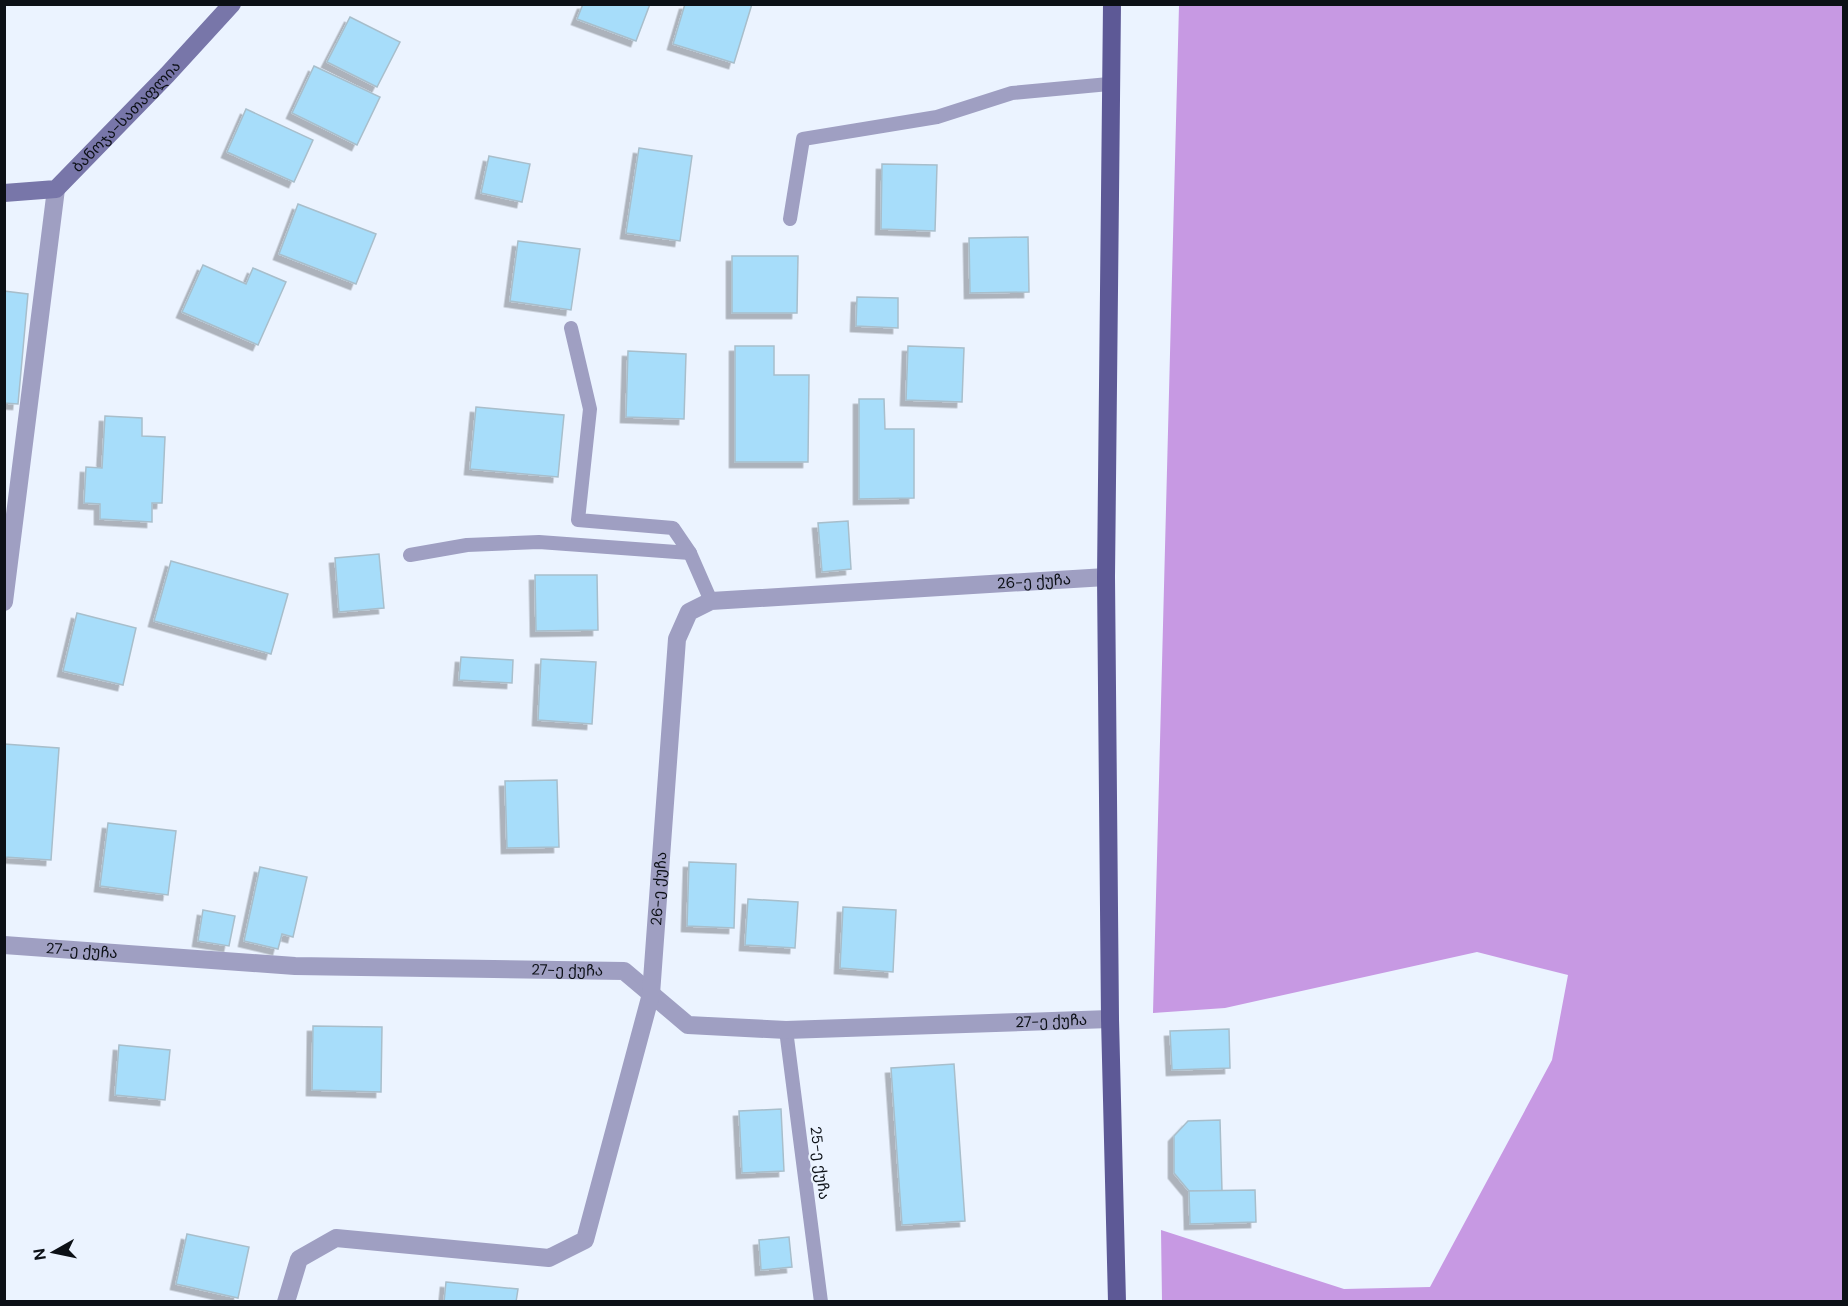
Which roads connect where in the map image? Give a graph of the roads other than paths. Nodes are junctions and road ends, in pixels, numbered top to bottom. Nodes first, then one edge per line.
1 (232, 4) edge
2 (1112, 4) edge
3 (1110, 84) junction
4 (56, 189) junction
5 (4, 193) edge
6 (790, 219) dead end
7 (571, 327) dead end
8 (690, 553) junction
9 (410, 555) dead end
10 (1106, 577) junction
11 (711, 601) junction
12 (4, 602) edge
13 (4, 945) edge
14 (651, 994) junction
15 (1110, 1018) junction
16 (786, 1030) junction
17 (286, 1302) edge
18 (821, 1302) edge
19 (1117, 1302) edge

1 - 4 street, ბანოჯა-სათაფლია
2 - 3 main road
3 - 6 lane
3 - 10 main road
4 - 5 street
4 - 12 street
7 - 8 lane
8 - 9 lane
8 - 11 lane
10 - 11 street, 26-ე ქუჩა
10 - 15 main road
11 - 14 street, 26-ე ქუჩა
13 - 14 street, 27-ე ქუჩა
14 - 16 street, 27-ე ქუჩა
14 - 17 street, 26-ე ქუჩა
15 - 16 street, 27-ე ქუჩა
15 - 19 main road
16 - 18 lane, 25-ე ქუჩა

